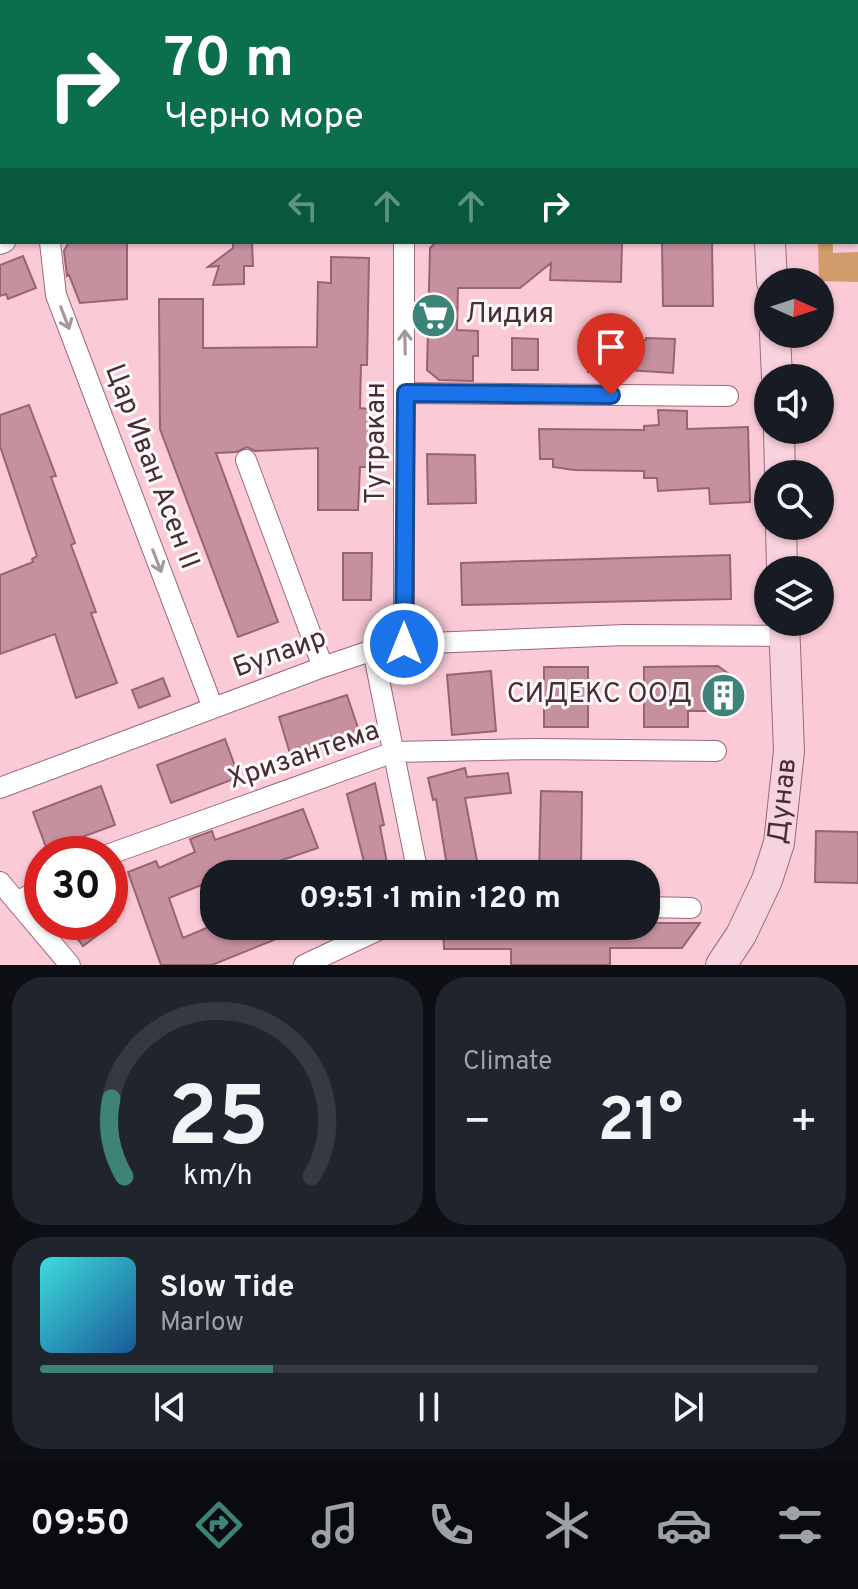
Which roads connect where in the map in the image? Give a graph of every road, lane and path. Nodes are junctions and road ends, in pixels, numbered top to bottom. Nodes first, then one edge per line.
1 (50, 244) edge
2 (404, 244) edge
3 (770, 244) edge
4 (771, 268) edge
5 (406, 393) junction
6 (728, 396) dead end
7 (246, 460) dead end
8 (754, 630) edge
9 (784, 636) edge
10 (404, 644) junction
11 (373, 650) junction
12 (323, 667) junction
13 (213, 708) junction
14 (716, 751) dead end
15 (394, 752) junction
16 (0, 788) edge
17 (128, 848) edge
18 (415, 860) edge
19 (0, 882) edge
20 (24, 898) edge
21 (17, 902) junction
22 (660, 907) edge
23 (691, 908) dead end
24 (357, 940) edge
25 (70, 965) edge
26 (304, 965) edge
27 (721, 965) edge

1 -> 13 street, Цар Иван Асен II
5 -> 2 street, Тутракан
3 - 4 main road
5 - 6 street
5 - 10 street, Тутракан
7 - 12 street
8 - 10 street, Булаир
9 - 27 main road, Дунав
10 - 11 street, Булаир
11 - 12 street, Булаир
11 - 15 street
12 - 13 street, Булаир
13 - 16 street, Булаир
14 - 15 street, Хризантема
15 - 17 street, Хризантема
15 - 18 street
19 - 21 street
20 - 21 street
21 - 25 street
22 - 23 street
24 - 26 street

